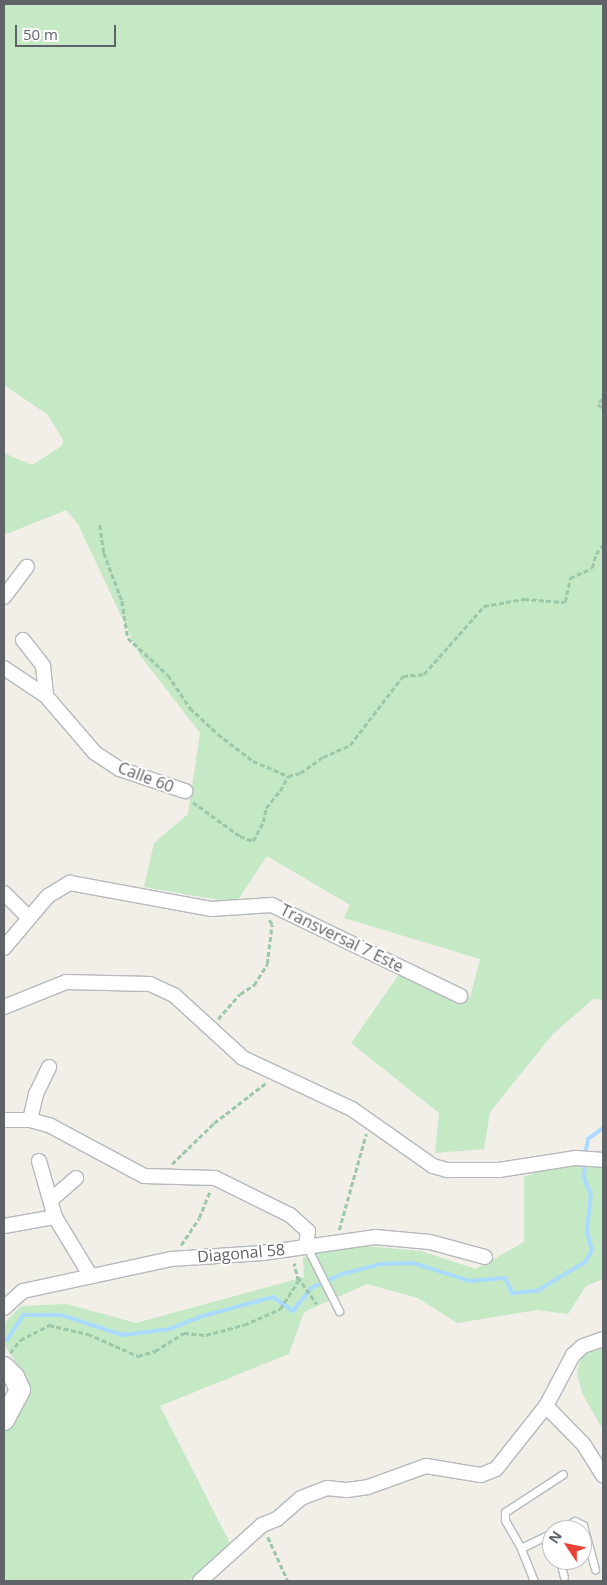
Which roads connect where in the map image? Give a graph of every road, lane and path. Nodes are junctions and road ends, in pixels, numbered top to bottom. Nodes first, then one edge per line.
1 (603, 399) edge
2 (603, 409) edge
3 (100, 526) dead end
4 (603, 545) edge
5 (27, 567) dead end
6 (4, 597) edge
7 (23, 640) dead end
8 (4, 668) edge
9 (46, 696) junction
10 (288, 776) junction
11 (185, 792) joint
12 (4, 893) edge
13 (258, 907) junction
14 (28, 917) junction
15 (4, 948) edge
16 (460, 996) dead end
17 (4, 1007) edge
18 (214, 1030) junction
19 (48, 1066) dead end
20 (277, 1076) junction
21 (4, 1120) edge
22 (30, 1120) junction
23 (369, 1121) junction
24 (602, 1160) edge
25 (39, 1161) dead end
26 (160, 1176) junction
27 (76, 1178) dead end
28 (215, 1178) junction
29 (52, 1199) junction
30 (55, 1217) junction
31 (4, 1226) edge
32 (336, 1241) junction
33 (299, 1247) junction
34 (485, 1257) dead end
35 (171, 1259) junction
36 (90, 1275) junction
37 (297, 1276) junction
38 (317, 1304) dead end
39 (4, 1308) edge
40 (339, 1311) dead end
41 (603, 1339) edge
42 (6, 1361) edge
43 (546, 1406) junction
44 (4, 1420) edge
45 (563, 1474) dead end
46 (603, 1476) edge
47 (262, 1525) junction
48 (542, 1538) edge
49 (522, 1548) junction
50 (592, 1553) edge
51 (562, 1570) edge
52 (564, 1577) dead end
53 (600, 1577) edge
54 (200, 1581) edge
55 (288, 1581) edge
56 (534, 1581) edge

1 - 2 path
3 - 10 path
4 - 10 path
5 - 6 street
7 - 9 street
8 - 9 street, Calle 60
9 - 11 street, Calle 60
10 - 11 path
12 - 14 street
13 - 14 street, Transversal 7 Este
13 - 16 street, Transversal 7 Este
13 - 18 path
14 - 15 street
17 - 18 street
18 - 20 street
19 - 22 street
20 - 23 street
20 - 26 path
21 - 22 street
22 - 26 street
23 - 24 street
23 - 32 path
25 - 29 street
26 - 28 street
27 - 29 street
28 - 33 street
28 - 35 path
29 - 30 street
30 - 31 street
30 - 36 street
32 - 33 street, Diagonal 58
32 - 34 street, Diagonal 58
33 - 35 street, Diagonal 58
33 - 37 path
33 - 40 lane
35 - 36 street, Diagonal 58
36 - 39 street, Diagonal 58
37 - 38 path
37 - 42 path
41 - 43 street
42 - 44 street
43 - 46 street
43 - 47 street
45 - 49 lane
47 - 54 street
47 - 55 path
48 - 49 lane
49 - 56 lane
50 - 53 lane
51 - 52 lane

